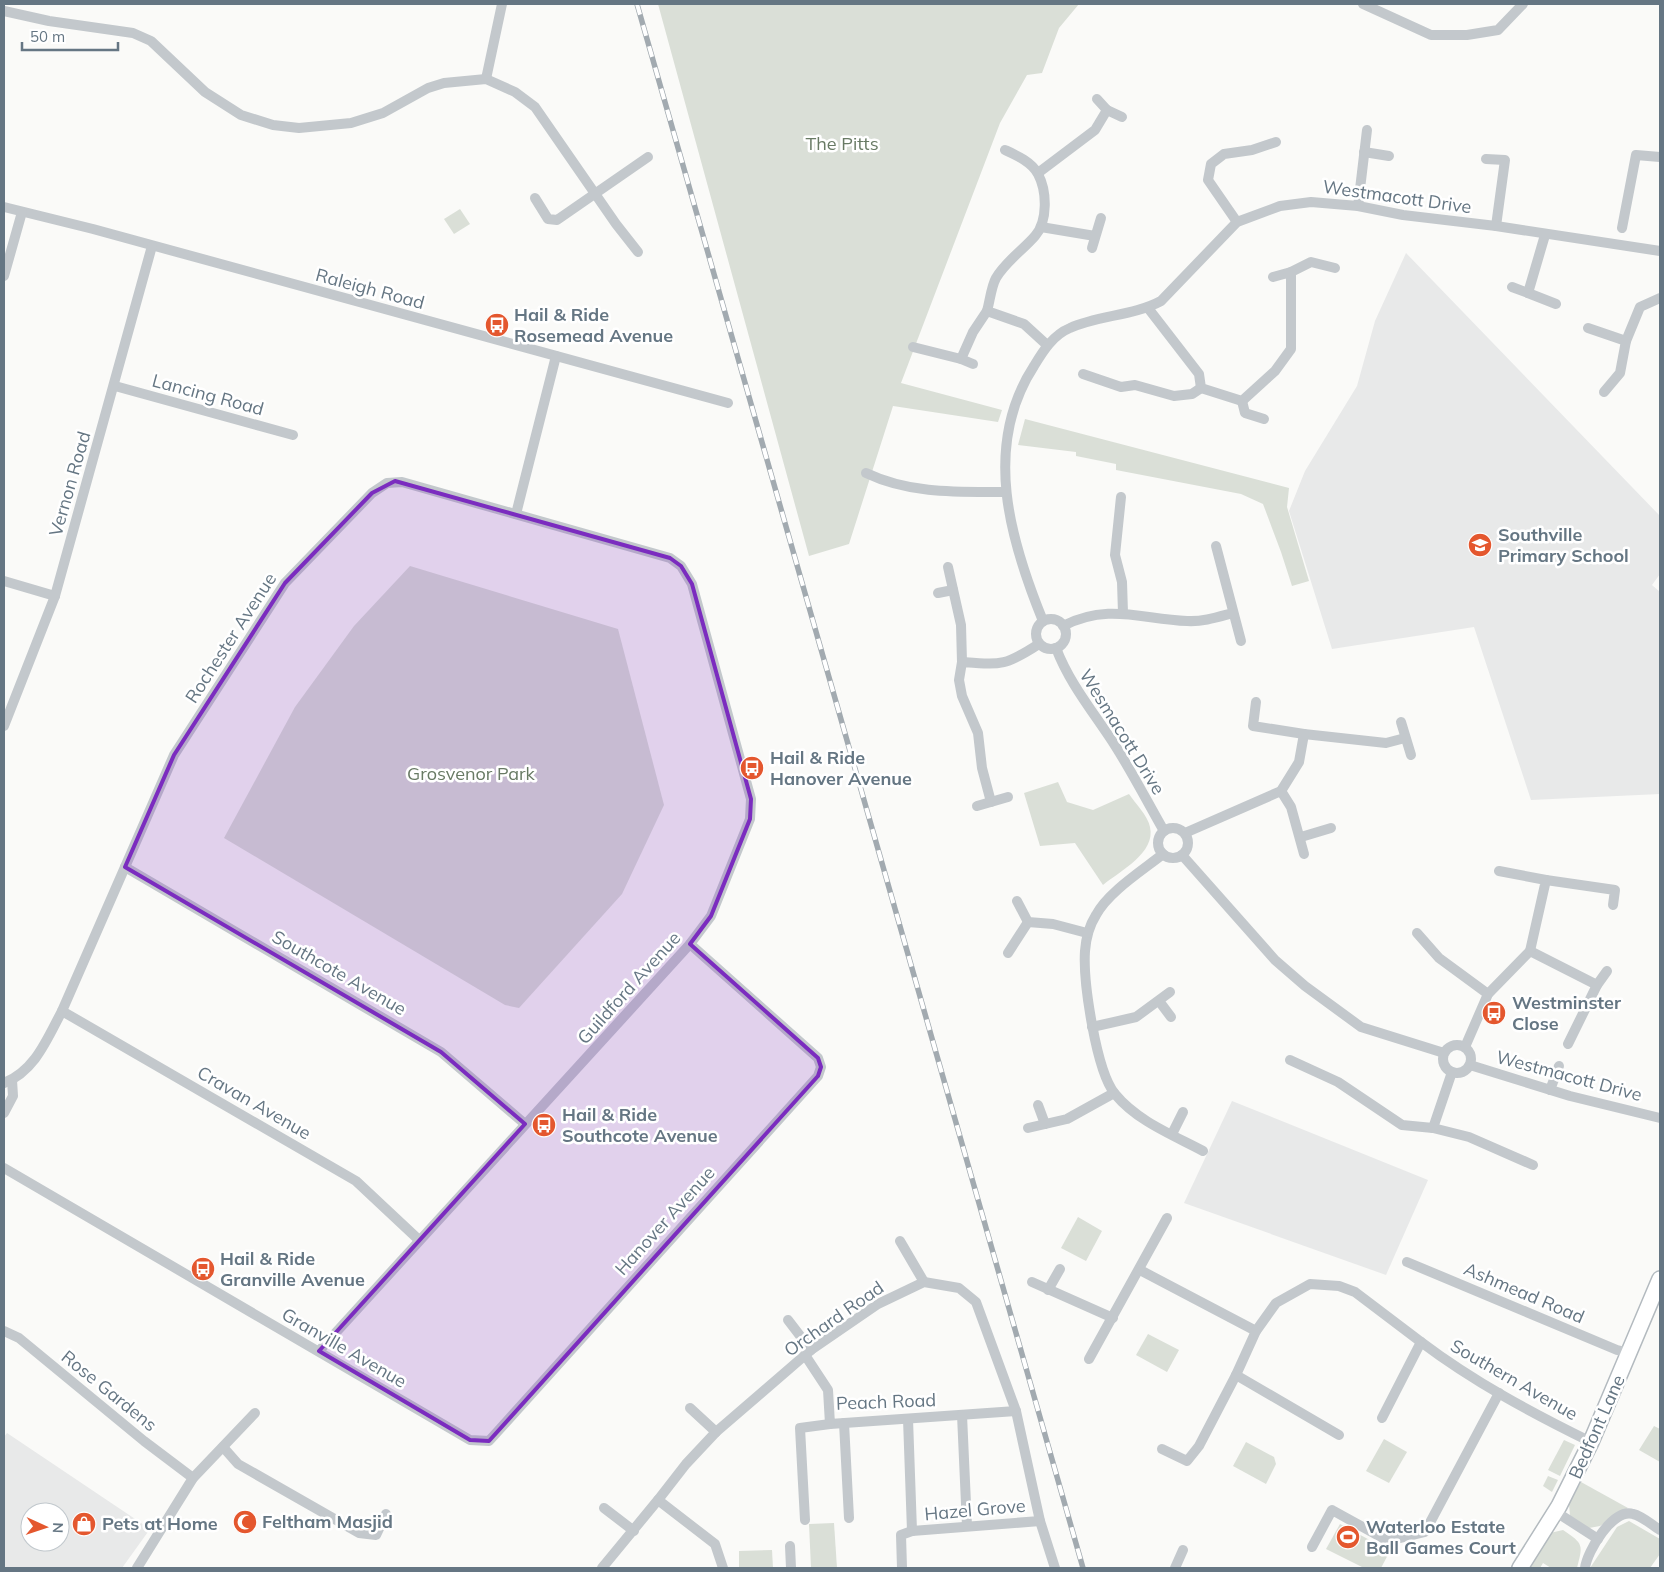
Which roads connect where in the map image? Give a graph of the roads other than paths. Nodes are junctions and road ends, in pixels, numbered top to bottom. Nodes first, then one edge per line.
1 (502, 4) edge
2 (1363, 4) edge
3 (1523, 4) edge
4 (4, 11) edge
5 (486, 79) junction
6 (1097, 99) dead end
7 (1107, 110) junction
8 (1122, 117) dead end
9 (1367, 130) dead end
10 (1276, 142) dead end
11 (1004, 150) dead end
12 (1364, 152) junction
13 (1389, 156) dead end
14 (648, 157) dead end
15 (1660, 157) edge
16 (1486, 159) dead end
17 (1038, 173) junction
18 (595, 194) junction
19 (535, 198) dead end
20 (1358, 206) junction
21 (4, 207) edge
22 (22, 212) junction
23 (1101, 218) dead end
24 (1238, 222) junction
25 (1496, 226) junction
26 (1042, 227) junction
27 (1622, 228) dead end
28 (1545, 235) junction
29 (1095, 236) junction
30 (152, 246) junction
31 (1092, 248) dead end
32 (1660, 251) edge
33 (638, 252) dead end
34 (1335, 268) dead end
35 (1291, 272) junction
36 (4, 276) edge
37 (1273, 277) dead end
38 (1512, 287) dead end
39 (1528, 293) junction
40 (1660, 298) edge
41 (1556, 304) dead end
42 (1148, 308) junction
43 (987, 311) junction
44 (1588, 328) dead end
45 (1626, 341) junction
46 (1047, 345) junction
47 (914, 347) dead end
48 (556, 356) junction
49 (961, 359) junction
50 (974, 364) dead end
51 (1083, 374) dead end
52 (115, 386) junction
53 (1201, 388) junction
54 (1604, 392) dead end
55 (1242, 401) junction
56 (728, 403) dead end
57 (1264, 419) dead end
58 (293, 435) dead end
59 (866, 473) dead end
60 (1005, 492) junction
61 (1121, 496) dead end
62 (516, 514) junction
63 (1216, 546) dead end
64 (681, 566) joint
65 (948, 567) dead end
66 (4, 581) edge
67 (953, 590) junction
68 (938, 593) dead end
69 (55, 596) junction
70 (1123, 613) junction
71 (1233, 613) junction
72 (1043, 621) junction
73 (1063, 626) junction
74 (1241, 641) dead end
75 (1039, 644) junction
76 (1056, 648) junction
77 (962, 662) junction
78 (1256, 702) dead end
79 (1401, 722) dead end
80 (4, 726) edge
81 (1304, 734) junction
82 (1405, 738) junction
83 (1411, 754) dead end
84 (1281, 791) junction
85 (1008, 797) dead end
86 (991, 802) junction
87 (977, 806) dead end
88 (1331, 828) dead end
89 (1164, 831) junction
90 (1185, 833) junction
91 (1301, 837) junction
92 (1162, 854) junction
93 (1304, 854) dead end
94 (1182, 855) junction
95 (125, 867) junction
96 (1499, 871) dead end
97 (1546, 880) junction
98 (1017, 901) dead end
99 (1613, 905) dead end
100 (1028, 922) junction
101 (1087, 933) junction
102 (1417, 933) dead end
103 (690, 944) junction
104 (1530, 951) junction
105 (1008, 953) dead end
106 (1607, 971) dead end
107 (1597, 985) junction
108 (1170, 992) dead end
109 (1488, 994) junction
110 (1159, 1001) junction
111 (62, 1010) junction
112 (1171, 1017) dead end
113 (1092, 1027) junction
114 (1568, 1044) dead end
115 (1464, 1047) junction
116 (1444, 1053) junction
117 (1290, 1060) dead end
118 (1470, 1065) junction
119 (1558, 1066) dead end
120 (1452, 1072) junction
121 (8, 1082) edge
122 (1550, 1090) junction
123 (1114, 1093) junction
124 (1038, 1105) dead end
125 (1183, 1112) dead end
126 (4, 1113) edge
127 (1660, 1118) edge
128 (525, 1124) junction
129 (1045, 1124) junction
130 (1028, 1128) dead end
131 (1433, 1128) junction
132 (1172, 1134) junction
133 (1203, 1151) dead end
134 (1533, 1165) dead end
135 (4, 1168) edge
136 (1167, 1218) dead end
137 (419, 1240) junction
138 (900, 1241) dead end
139 (1407, 1262) dead end
140 (1060, 1269) dead end
141 (1140, 1270) junction
142 (1660, 1279) edge
143 (924, 1282) junction
144 (1032, 1282) dead end
145 (1048, 1290) junction
146 (1113, 1318) junction
147 (788, 1320) dead end
148 (4, 1331) edge
149 (1256, 1331) junction
150 (1421, 1342) junction
151 (319, 1351) junction
152 (808, 1353) junction
153 (1630, 1353) junction
154 (1090, 1359) dead end
155 (1236, 1375) junction
156 (1499, 1394) junction
157 (690, 1408) dead end
158 (1016, 1411) junction
159 (255, 1413) dead end
160 (962, 1415) junction
161 (1382, 1418) dead end
162 (908, 1419) junction
163 (844, 1423) junction
164 (830, 1424) junction
165 (716, 1432) junction
166 (1339, 1435) dead end
167 (489, 1441) joint
168 (1591, 1442) junction
169 (223, 1448) junction
170 (1162, 1449) dead end
171 (193, 1478) junction
172 (658, 1500) junction
173 (604, 1508) dead end
174 (1556, 1512) junction
175 (386, 1514) dead end
176 (849, 1518) dead end
177 (806, 1520) dead end
178 (1040, 1521) junction
179 (967, 1526) junction
180 (634, 1530) junction
181 (1660, 1530) edge
182 (912, 1531) junction
183 (1598, 1539) junction
184 (790, 1546) dead end
185 (1312, 1547) dead end
186 (1183, 1550) dead end
187 (137, 1568) edge
188 (602, 1568) edge
189 (723, 1568) edge
190 (791, 1568) edge
191 (902, 1568) edge
192 (1055, 1568) edge
193 (1176, 1568) edge
194 (1520, 1568) edge
195 (1585, 1568) edge

1 - 5 street
2 - 3 street
4 - 5 street
5 - 18 street
6 - 7 street
7 - 8 street
7 - 17 street
9 - 12 street
10 - 24 street
11 - 17 street
12 - 13 street
12 - 20 street
14 - 18 street
15 - 27 street
16 - 25 street
17 - 26 street
18 - 19 street
18 - 33 street
20 - 24 street, Westmacott Drive
20 - 25 street, Westmacott Drive
21 - 22 street, Raleigh Road
22 - 30 street, Raleigh Road
22 - 36 street
23 - 29 street
24 - 42 street, Westmacott Drive
25 - 28 street, Westmacott Drive
26 - 29 street
26 - 43 street
28 - 32 street, Westmacott Drive
28 - 39 street
29 - 31 street
30 - 48 street, Raleigh Road
30 - 52 street, Vernon Road
34 - 35 street
35 - 37 street
35 - 55 street
38 - 39 street
39 - 41 street
40 - 45 street
42 - 46 street, Westmacott Drive
42 - 53 street
43 - 46 street
43 - 49 street
44 - 45 street
45 - 54 street
46 - 60 street, Westmacott Drive
47 - 49 street
48 - 56 street, Raleigh Road
48 - 62 street
49 - 50 street
51 - 53 street
52 - 58 street, Lancing Road
52 - 69 street, Vernon Road
53 - 55 street
55 - 57 street
59 - 60 street
60 - 72 street, Westmacott Drive
61 - 70 street
62 - 64 street, Rochester Avenue
62 - 95 street, Rochester Avenue
63 - 71 street
64 - 103 street, Guildford Avenue
65 - 67 street
66 - 69 street
67 - 68 street
67 - 77 street
69 - 80 street, Vernon Road
70 - 71 street
70 - 73 street
71 - 74 street
72 - 73 street
72 - 75 street
73 - 76 street
75 - 76 street
75 - 77 street
76 - 89 street, Wesmacott Drive
77 - 86 street
78 - 81 street
79 - 82 street
81 - 82 street
81 - 84 street
82 - 83 street
84 - 90 street
84 - 91 street
85 - 86 street
86 - 87 street
88 - 91 street
89 - 90 street
89 - 92 street
90 - 94 street
91 - 93 street
92 - 94 street
92 - 101 street
94 - 116 street
95 - 111 street, Rochester Avenue
95 - 128 street, Southcote Avenue
96 - 97 street
97 - 99 street
97 - 104 street
98 - 100 street
100 - 101 street
100 - 105 street
101 - 113 street
102 - 109 street
103 - 128 street, Guildford Avenue
103 - 167 street, Hanover Avenue
104 - 107 street
104 - 109 street
106 - 107 street
107 - 114 street
108 - 110 street
109 - 115 street
110 - 112 street
110 - 113 street
111 - 121 street, Rochester Avenue
111 - 137 street, Cravan Avenue
113 - 123 street
115 - 116 street
115 - 118 street
116 - 120 street
117 - 131 street
118 - 120 street
118 - 122 street, Westmacott Drive
119 - 122 street
120 - 131 street
121 - 126 street, Rochester Avenue
122 - 127 street, Westmacott Drive
123 - 129 street
123 - 132 street
124 - 129 street
125 - 132 street
128 - 137 street, Guildford Avenue
129 - 130 street
131 - 134 street
132 - 133 street
135 - 151 street, Granville Avenue
136 - 141 street
137 - 151 street, Guildford Avenue
138 - 143 street
139 - 153 street, Ashmead Road
140 - 145 street
141 - 146 street
141 - 149 street
142 - 153 main road, Bedfont Lane
143 - 152 street, Orchard Road
143 - 158 street
144 - 145 street
145 - 146 street
146 - 154 street
147 - 152 street, Peach Road
148 - 171 street, Rose Gardens
149 - 150 street, Southern Avenue
149 - 155 street, Southern Avenue
150 - 156 street, Southern Avenue
150 - 161 street
151 - 167 street, Granville Avenue
152 - 164 street, Peach Road
152 - 165 street, Orchard Road
153 - 168 main road, Bedfont Lane
155 - 166 street
155 - 170 street, Southern Avenue
156 - 168 street, Southern Avenue
156 - 185 street
157 - 165 street
158 - 160 street, Peach Road
158 - 178 street
159 - 169 street
160 - 162 street, Peach Road
160 - 179 street
162 - 163 street, Peach Road
162 - 182 street
163 - 164 street, Peach Road
163 - 176 street
164 - 177 street
165 - 172 street, Orchard Road
168 - 174 main road, Bedfont Lane
169 - 171 street
169 - 175 street
171 - 187 street
172 - 180 street, Orchard Road
172 - 189 street
173 - 180 street
174 - 183 street
174 - 194 main road, Bedfont Lane
178 - 179 street, Hazel Grove
178 - 192 street
179 - 182 street, Hazel Grove
180 - 188 street, Orchard Road
181 - 183 street
182 - 191 street
183 - 195 street
184 - 190 street
186 - 193 street

